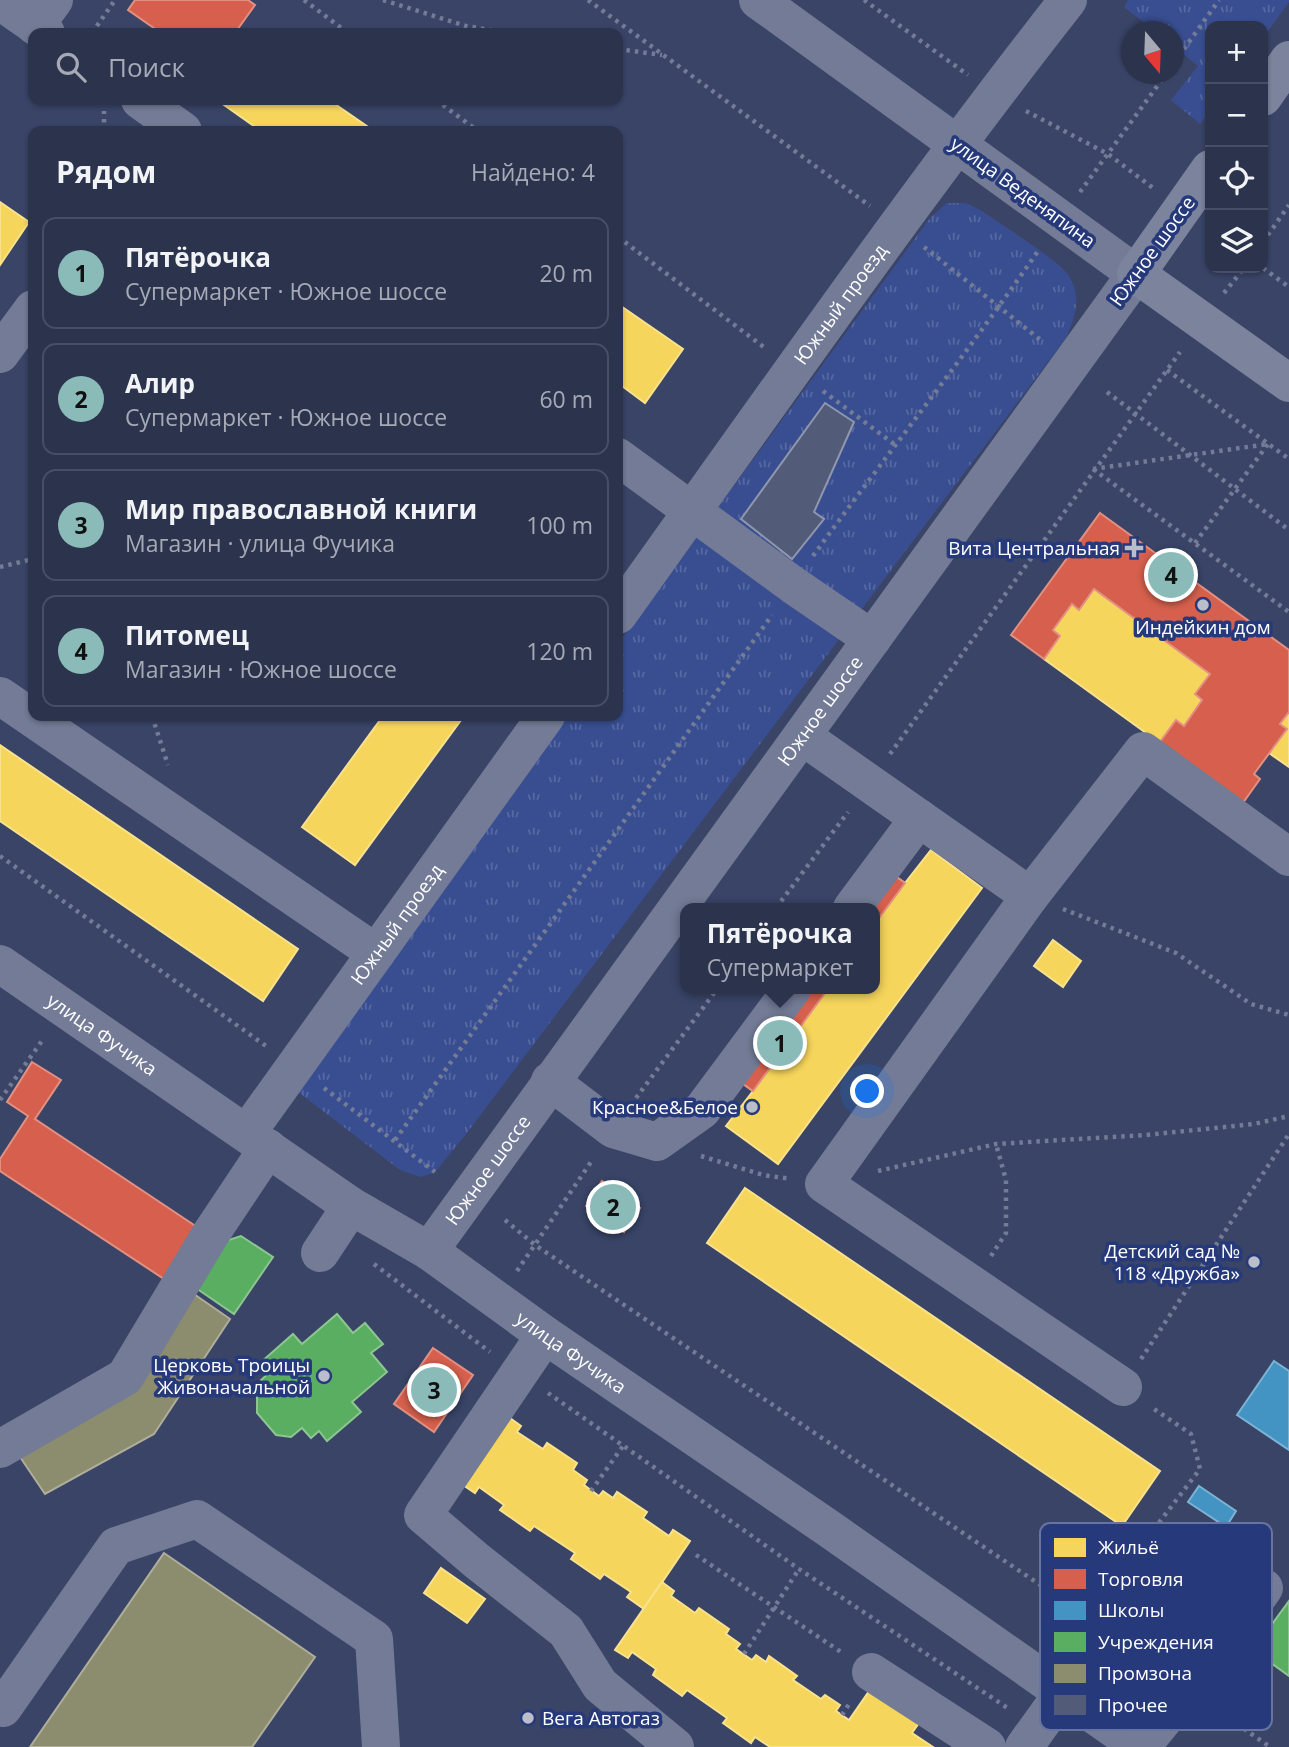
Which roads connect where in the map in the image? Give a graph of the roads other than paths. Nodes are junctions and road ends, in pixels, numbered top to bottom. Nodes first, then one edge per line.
1 (758, 0) edge
2 (1068, 0) edge
3 (0, 1) edge
4 (45, 20) edge
5 (1289, 62) edge
6 (1268, 90) edge
7 (146, 105) edge
8 (170, 126) edge
9 (956, 144) junction
10 (1205, 176) edge
11 (1136, 274) junction
12 (28, 316) edge
13 (0, 354) edge
14 (1289, 383) edge
15 (623, 461) edge
16 (692, 512) junction
17 (623, 608) edge
18 (872, 639) junction
19 (0, 696) edge
20 (28, 715) edge
21 (37, 721) edge
22 (542, 721) edge
23 (802, 736) junction
24 (919, 818) junction
25 (1289, 857) edge
26 (1030, 896) junction
27 (680, 903) edge
28 (856, 903) edge
29 (680, 904) edge
30 (376, 953) junction
31 (0, 964) edge
32 (788, 994) edge
33 (550, 1082) junction
34 (258, 1140) junction
35 (351, 1206) junction
36 (429, 1251) junction
37 (320, 1253) dead end
38 (545, 1335) junction
39 (1122, 1387) road end
40 (0, 1449) edge
41 (871, 1672) road end
42 (1040, 1677) edge
43 (4, 1708) dead end
44 (1040, 1710) edge
45 (1116, 1730) edge
46 (1155, 1730) edge
47 (381, 1747) edge
48 (675, 1747) edge
49 (987, 1747) edge
50 (1024, 1747) edge
51 (1141, 1747) edge

1 - 9 street, улица Веденяпина
2 - 9 street, Южный проезд
3 - 4 street
5 - 6 main road
7 - 8 street
9 - 11 street, улица Веденяпина
9 - 16 street, Южный проезд
10 - 11 main road, Южное шоссе
11 - 14 main road, улица Веденяпина
11 - 18 street, Южное шоссе
12 - 13 street
15 - 16 street
16 - 17 street, Южный проезд
16 - 18 street
18 - 23 street, Южное шоссе
19 - 20 street
21 - 30 street
22 - 30 street, Южный проезд
23 - 24 street
23 - 27 street, Южное шоссе
24 - 26 street
24 - 28 street
25 - 26 street
26 - 39 street
29 - 33 street, Южное шоссе
30 - 34 street, Южный проезд
31 - 34 street, улица Фучика
32 - 33 street
33 - 36 street, Южное шоссе
34 - 35 street, улица Фучика
34 - 40 street, Южный проезд
35 - 36 street, улица Фучика
35 - 37 street
36 - 38 street, улица Фучика
38 - 42 street, улица Фучика
38 - 48 street
41 - 49 street
43 - 47 street
44 - 50 street
45 - 51 street, улица Фучика
46 - 51 street

